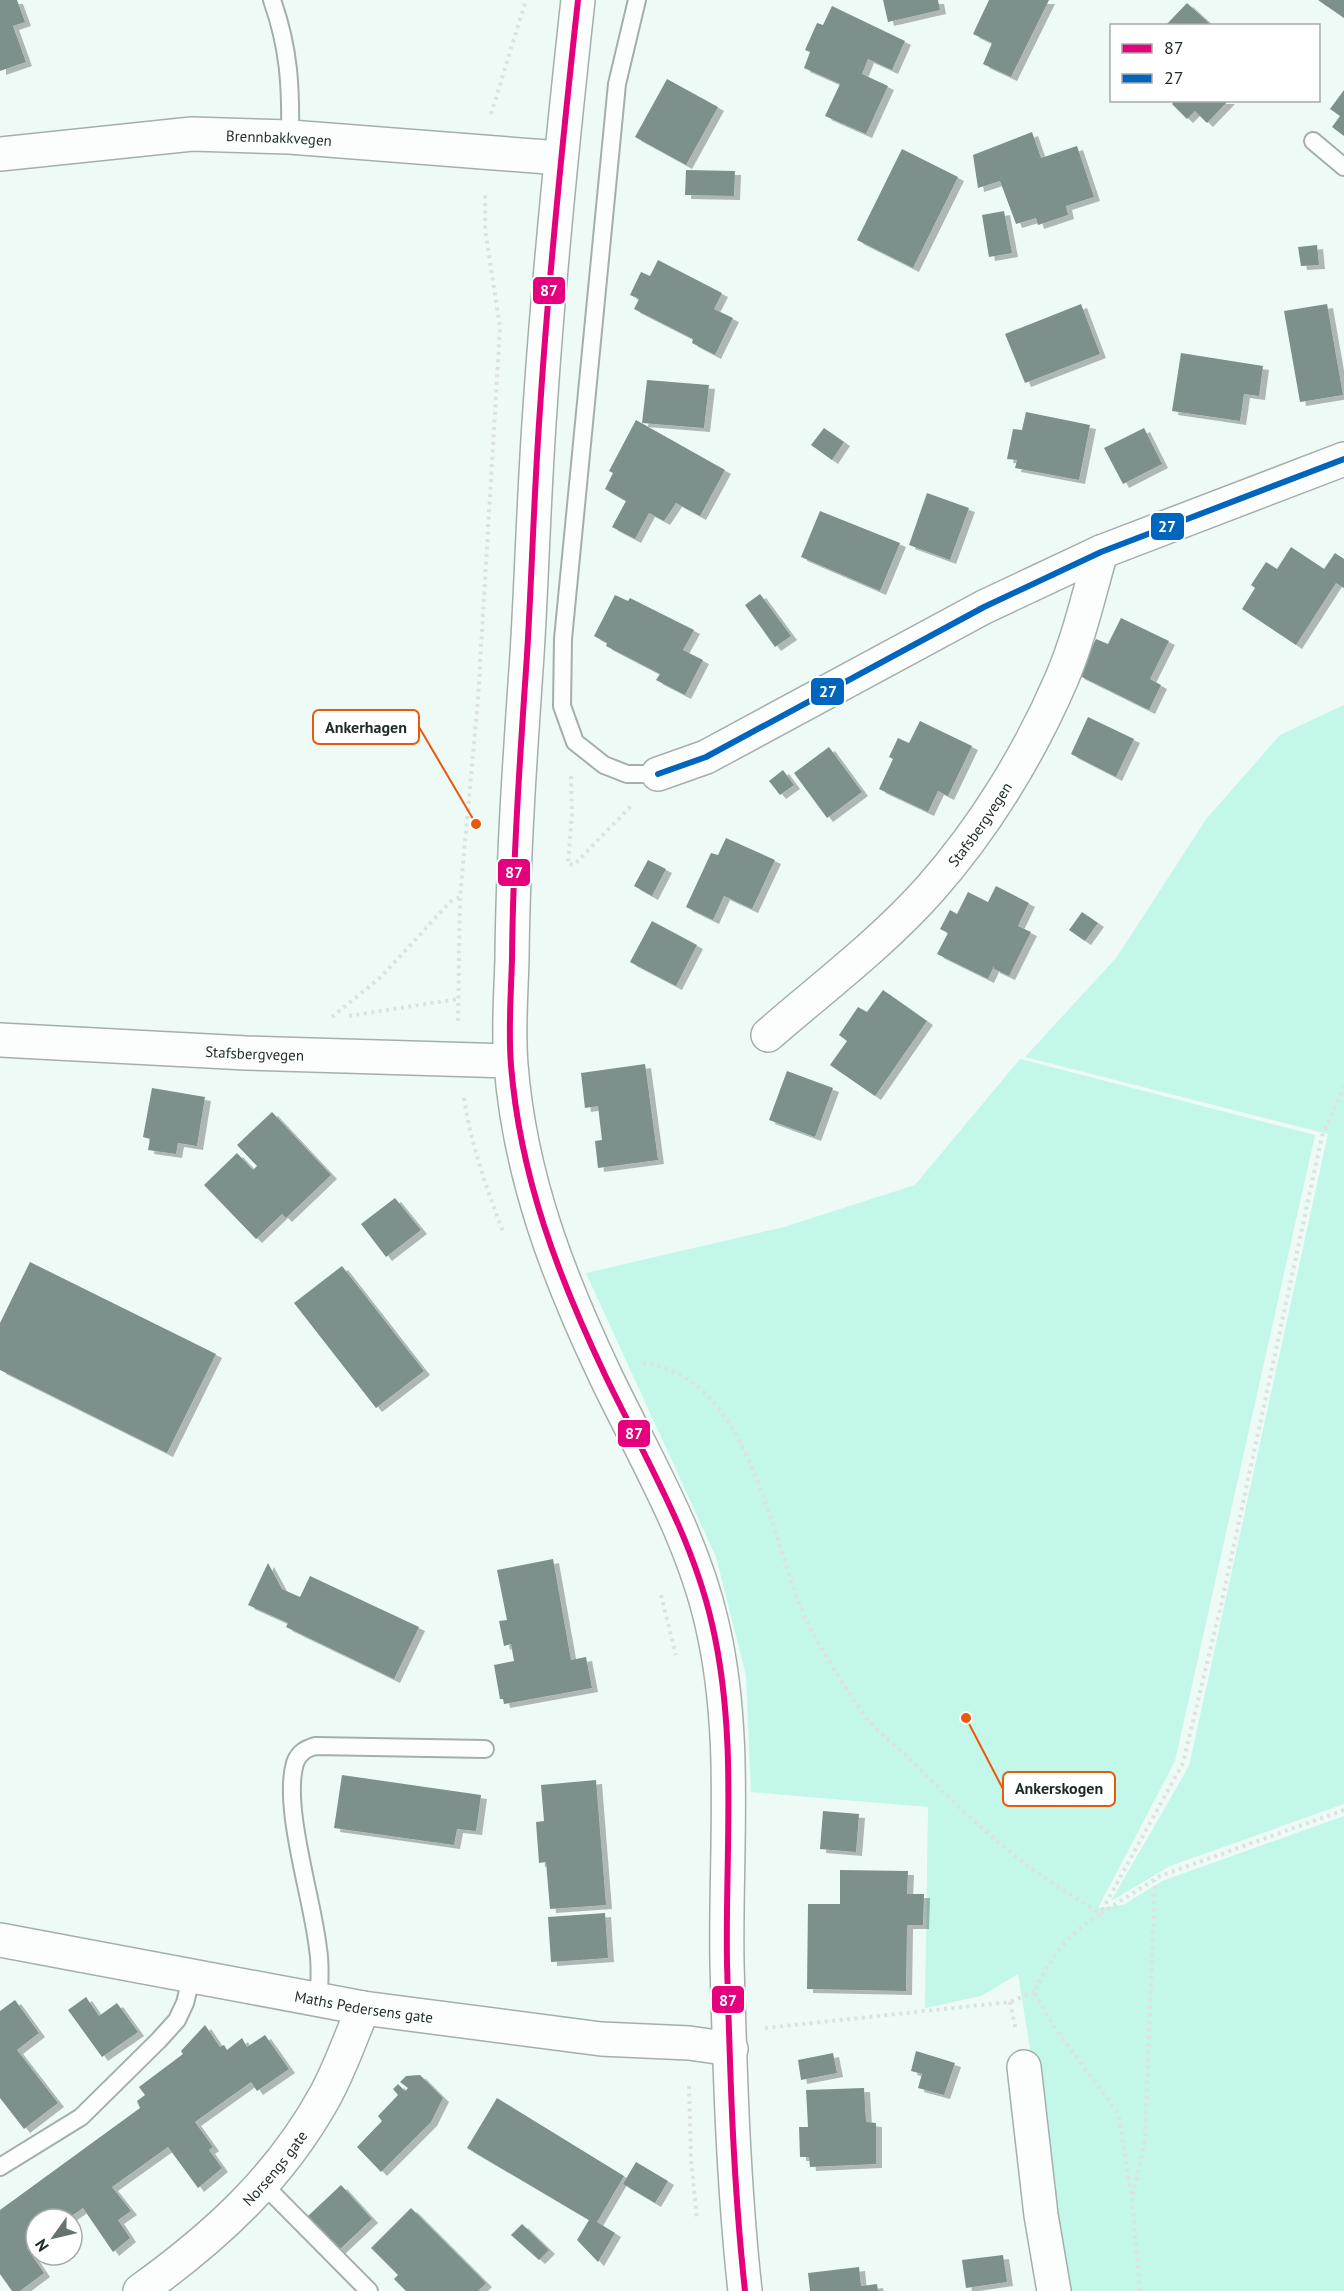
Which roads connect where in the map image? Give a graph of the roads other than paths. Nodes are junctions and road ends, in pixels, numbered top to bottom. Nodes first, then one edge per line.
1 (272, 0) edge
2 (578, 0) edge
3 (637, 0) edge
4 (290, 137) junction
5 (1313, 141) dead end
6 (0, 154) edge
7 (560, 158) junction
8 (1344, 167) edge
9 (1344, 459) edge
10 (1101, 552) junction
11 (658, 774) joint
12 (768, 1035) dead end
13 (0, 1040) edge
14 (510, 1061) junction
15 (485, 1749) dead end
16 (0, 1940) edge
17 (192, 1976) junction
18 (319, 2000) junction
19 (363, 2008) junction
20 (731, 2049) junction
21 (1024, 2067) dead end
22 (0, 2167) edge
23 (262, 2183) junction
24 (140, 2291) edge
25 (369, 2291) edge
26 (745, 2291) edge
27 (1054, 2291) edge

1 - 4 lane
2 - 7 street
3 - 11 lane
4 - 6 street, Brennbakkvegen
4 - 7 street, Brennbakkvegen
5 - 8 lane
7 - 14 street
9 - 10 street
10 - 11 street
10 - 12 street, Stafsbergvegen
13 - 14 street, Stafsbergvegen
14 - 20 street
15 - 18 lane
16 - 17 street, Maths Pedersens gate
17 - 18 street, Maths Pedersens gate
17 - 22 lane
18 - 19 street, Maths Pedersens gate
19 - 20 street, Maths Pedersens gate
19 - 23 street, Norsengs gate
20 - 26 street
21 - 27 street
23 - 24 street, Norsengs gate
23 - 25 lane

